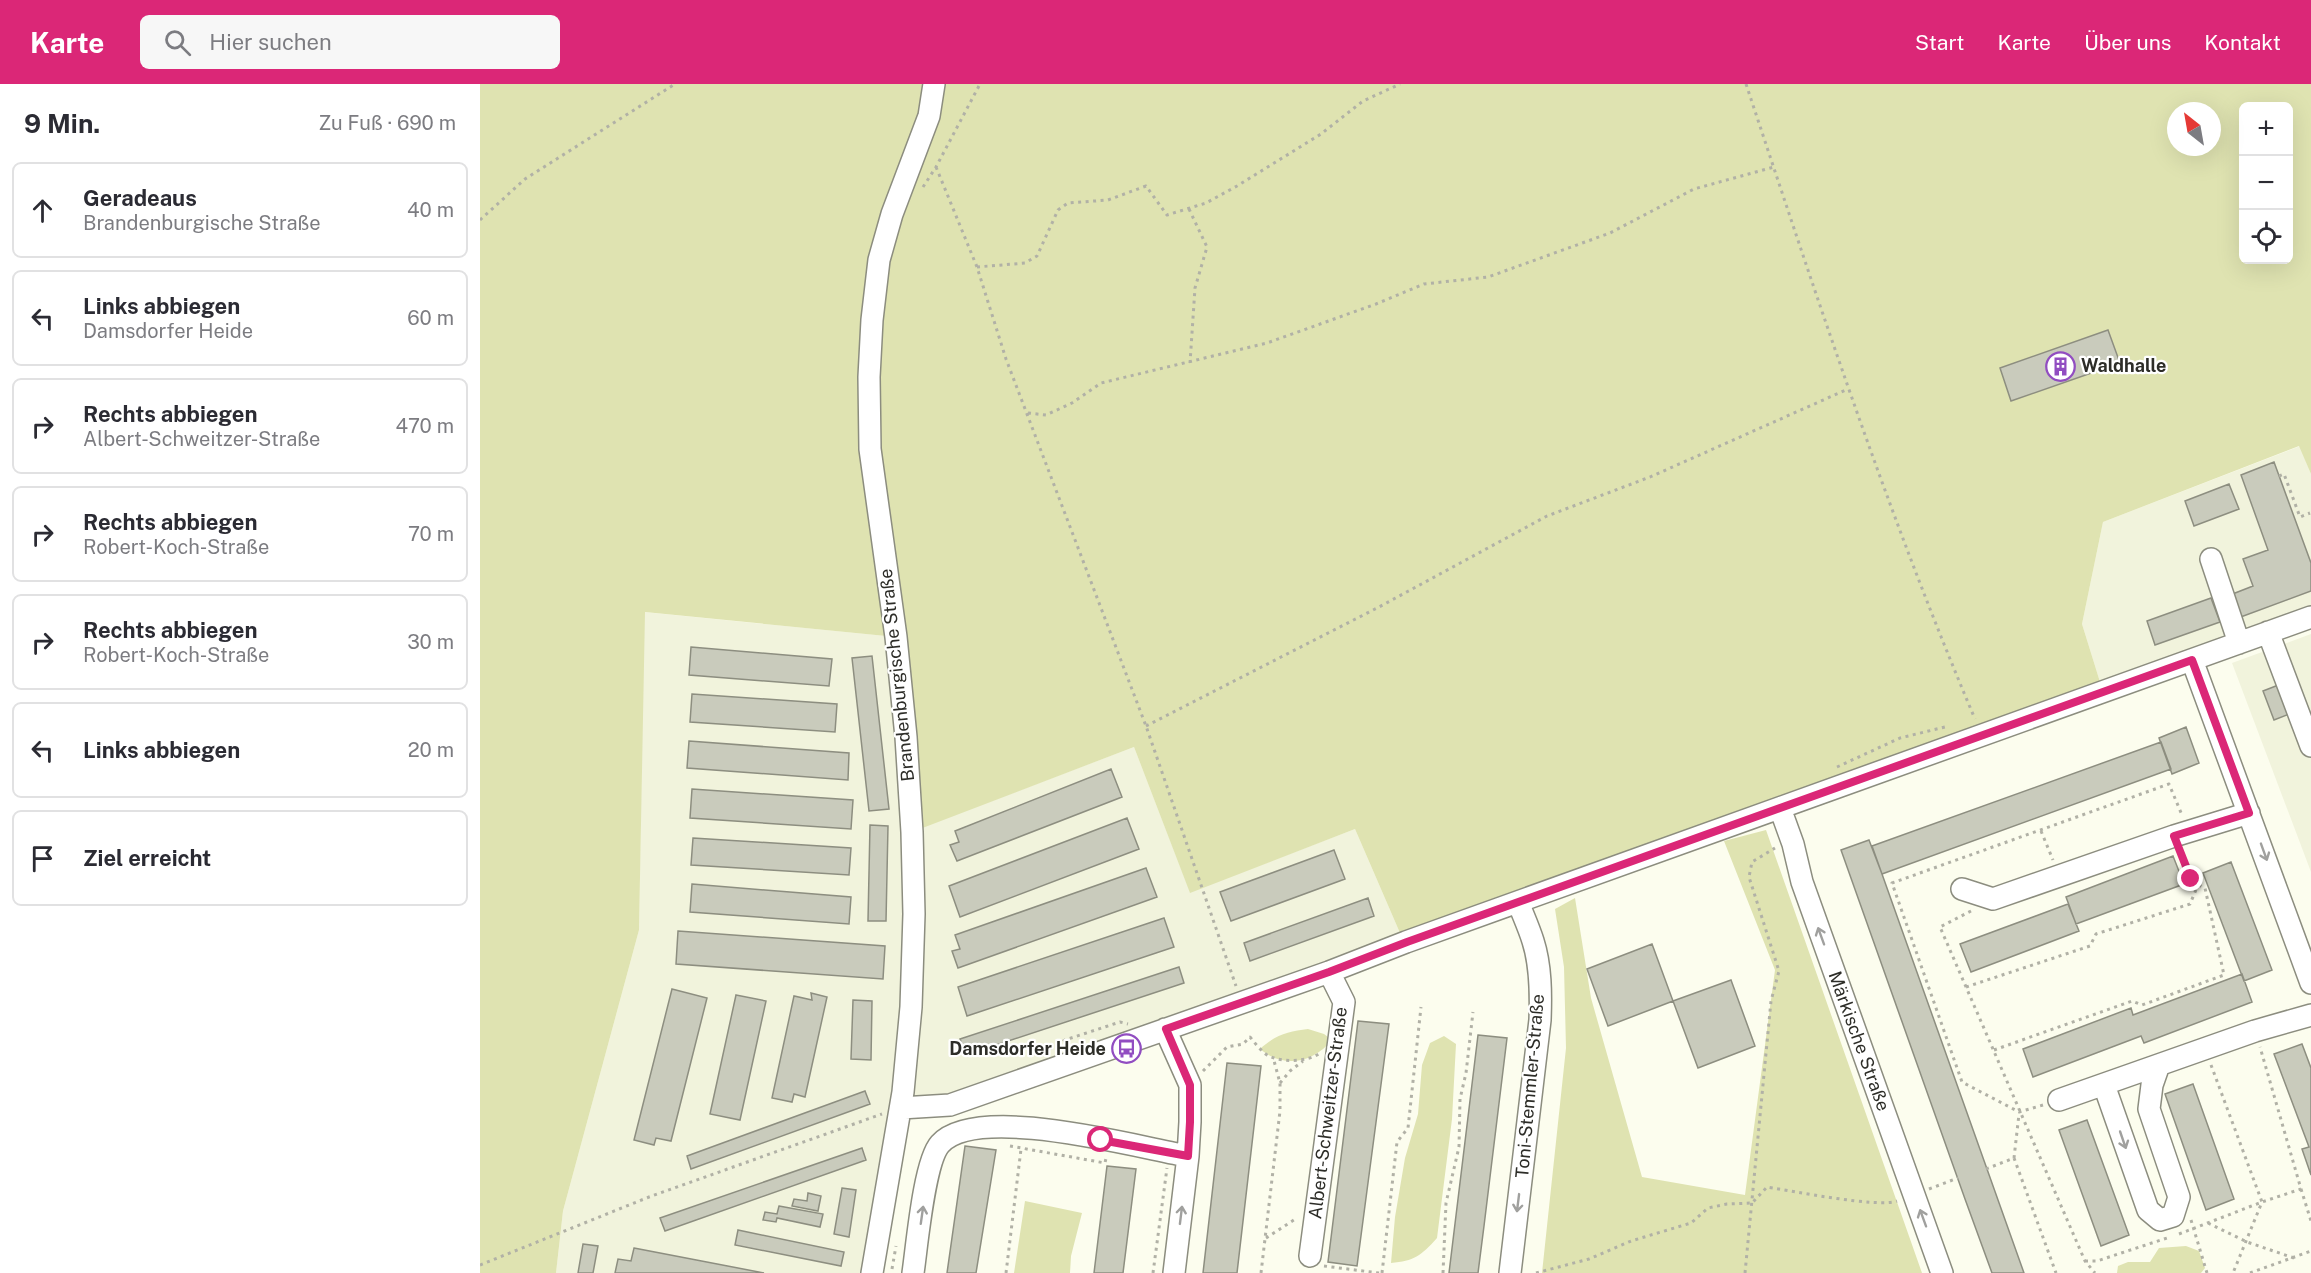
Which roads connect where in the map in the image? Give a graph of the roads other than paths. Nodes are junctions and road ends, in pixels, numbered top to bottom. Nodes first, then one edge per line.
1 (934, 84) edge
2 (2211, 559) dead end
3 (2311, 617) edge
4 (2268, 632) junction
5 (2239, 643) junction
6 (2192, 660) junction
7 (2311, 746) edge
8 (1780, 808) junction
9 (2249, 813) junction
10 (1962, 888) dead end
11 (1518, 902) junction
12 (1329, 972) junction
13 (2311, 983) edge
14 (2311, 1015) edge
15 (1166, 1029) junction
16 (2159, 1065) junction
17 (2104, 1085) junction
18 (2059, 1100) road end
19 (901, 1108) junction
20 (1178, 1155) junction
21 (1313, 1263) road end
22 (872, 1273) edge
23 (914, 1273) edge
24 (1174, 1273) edge
25 (1510, 1273) edge
26 (1942, 1273) edge

1 - 19 street, Brandenburgische Straße
2 - 5 street
3 - 4 street
4 - 5 street
4 - 7 street
5 - 6 street
6 - 8 street
6 - 9 street
8 - 11 street
26 -> 8 street, Märkische Straße
9 - 10 street
9 -> 13 street
11 - 12 street
11 -> 25 street, Toni-Stemmler-Straße
12 - 15 street
12 - 21 street, Albert-Schweitzer-Straße
14 - 16 street
15 - 19 street
15 - 20 street
16 - 17 street
17 -> 16 street
17 - 18 street
19 - 22 street, Brandenburgische Straße
23 -> 20 street
24 -> 20 street

